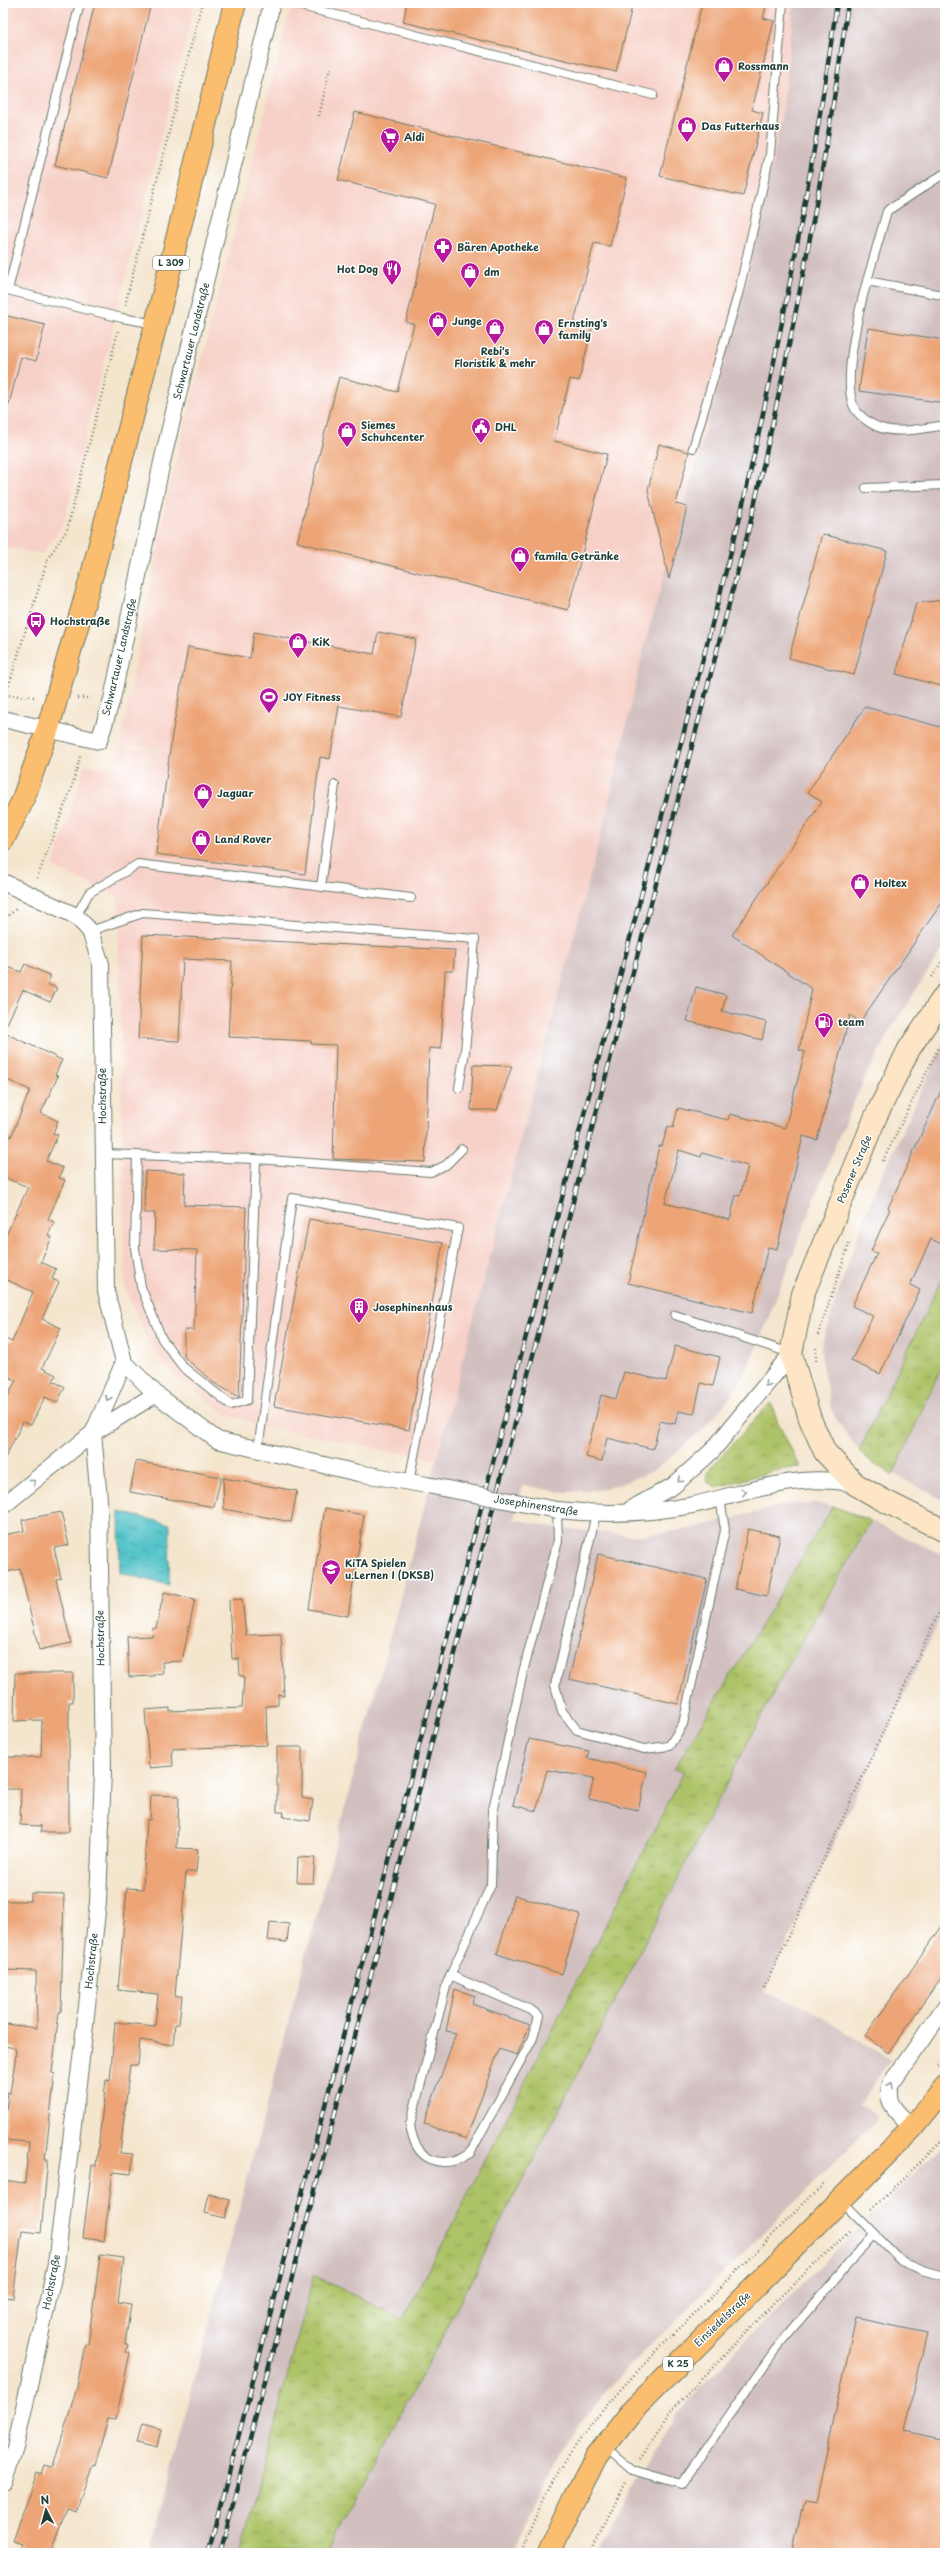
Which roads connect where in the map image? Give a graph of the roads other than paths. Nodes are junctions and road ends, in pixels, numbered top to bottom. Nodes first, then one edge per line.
1 (80, 3) edge
2 (235, 3) edge
3 (272, 3) edge
4 (290, 3) edge
5 (783, 3) edge
6 (653, 95) dead end
7 (945, 172) edge
8 (867, 281) junction
9 (5, 289) edge
10 (942, 296) dead end
11 (156, 324) junction
12 (945, 426) edge
13 (693, 448) dead end
14 (945, 485) edge
15 (866, 488) dead end
16 (3, 719) edge
17 (48, 728) junction
18 (335, 785) dead end
19 (3, 840) edge
20 (3, 882) edge
21 (321, 886) junction
22 (411, 898) dead end
23 (76, 916) junction
24 (90, 931) junction
25 (945, 995) edge
26 (459, 1088) dead end
27 (462, 1149) dead end
28 (103, 1154) junction
29 (136, 1155) junction
30 (256, 1159) junction
31 (675, 1315) dead end
32 (792, 1354) junction
33 (124, 1362) junction
34 (156, 1394) junction
35 (93, 1433) junction
36 (258, 1450) junction
37 (409, 1482) junction
38 (855, 1484) junction
39 (720, 1498) junction
40 (3, 1506) edge
41 (557, 1510) junction
42 (596, 1514) junction
43 (620, 1515) junction
44 (945, 1531) edge
45 (450, 1976) junction
46 (945, 2007) edge
47 (945, 2087) edge
48 (938, 2100) edge
49 (912, 2128) junction
50 (841, 2200) junction
51 (874, 2234) junction
52 (945, 2276) edge
53 (604, 2447) junction
54 (3, 2481) edge
55 (549, 2553) edge

1 - 9 lane
2 - 11 main road, L 309
3 - 17 street, Schwartauer Landstraße
4 - 6 lane
5 - 13 lane
7 - 8 lane
8 - 10 lane
8 - 12 lane
9 - 11 lane
11 - 17 main road, L 309
14 - 15 lane
16 - 17 street
17 - 19 main road, L 309
18 - 21 lane
20 - 23 street, Hochstraße
21 - 22 lane
21 - 23 lane
23 - 24 street, Hochstraße
24 - 26 lane
24 - 28 street, Hochstraße
25 - 32 street, Posener Straße
27 - 30 lane
28 - 29 lane
28 - 33 street, Hochstraße
29 - 30 lane
29 - 30 lane
31 - 32 lane
32 - 38 street, Posener Straße
32 -> 43 street, Posener Straße
33 - 34 street
33 -> 35 street, Hochstraße
34 - 35 street
34 - 36 street, Josephinenstraße
40 -> 35 street
35 - 54 street, Hochstraße
36 - 37 street, Josephinenstraße
36 - 37 lane
37 - 41 street, Josephinenstraße, bridge
39 -> 38 street, Josephinenstraße
38 - 44 street, Josephinenstraße
39 - 42 lane
39 - 43 street, Josephinenstraße
41 - 42 street, Josephinenstraße
41 - 45 lane
42 - 43 street, Josephinenstraße
45 - 45 lane
49 -> 46 street
47 - 48 main road, Einsiedelstraße / K 25
48 - 49 main road, Einsiedelstraße / K 25
49 - 50 main road, Einsiedelstraße / K 25
50 - 51 lane
50 - 53 main road, Einsiedelstraße / K 25
51 - 52 lane
51 - 53 lane
53 - 55 main road, Einsiedelstraße / K 25

